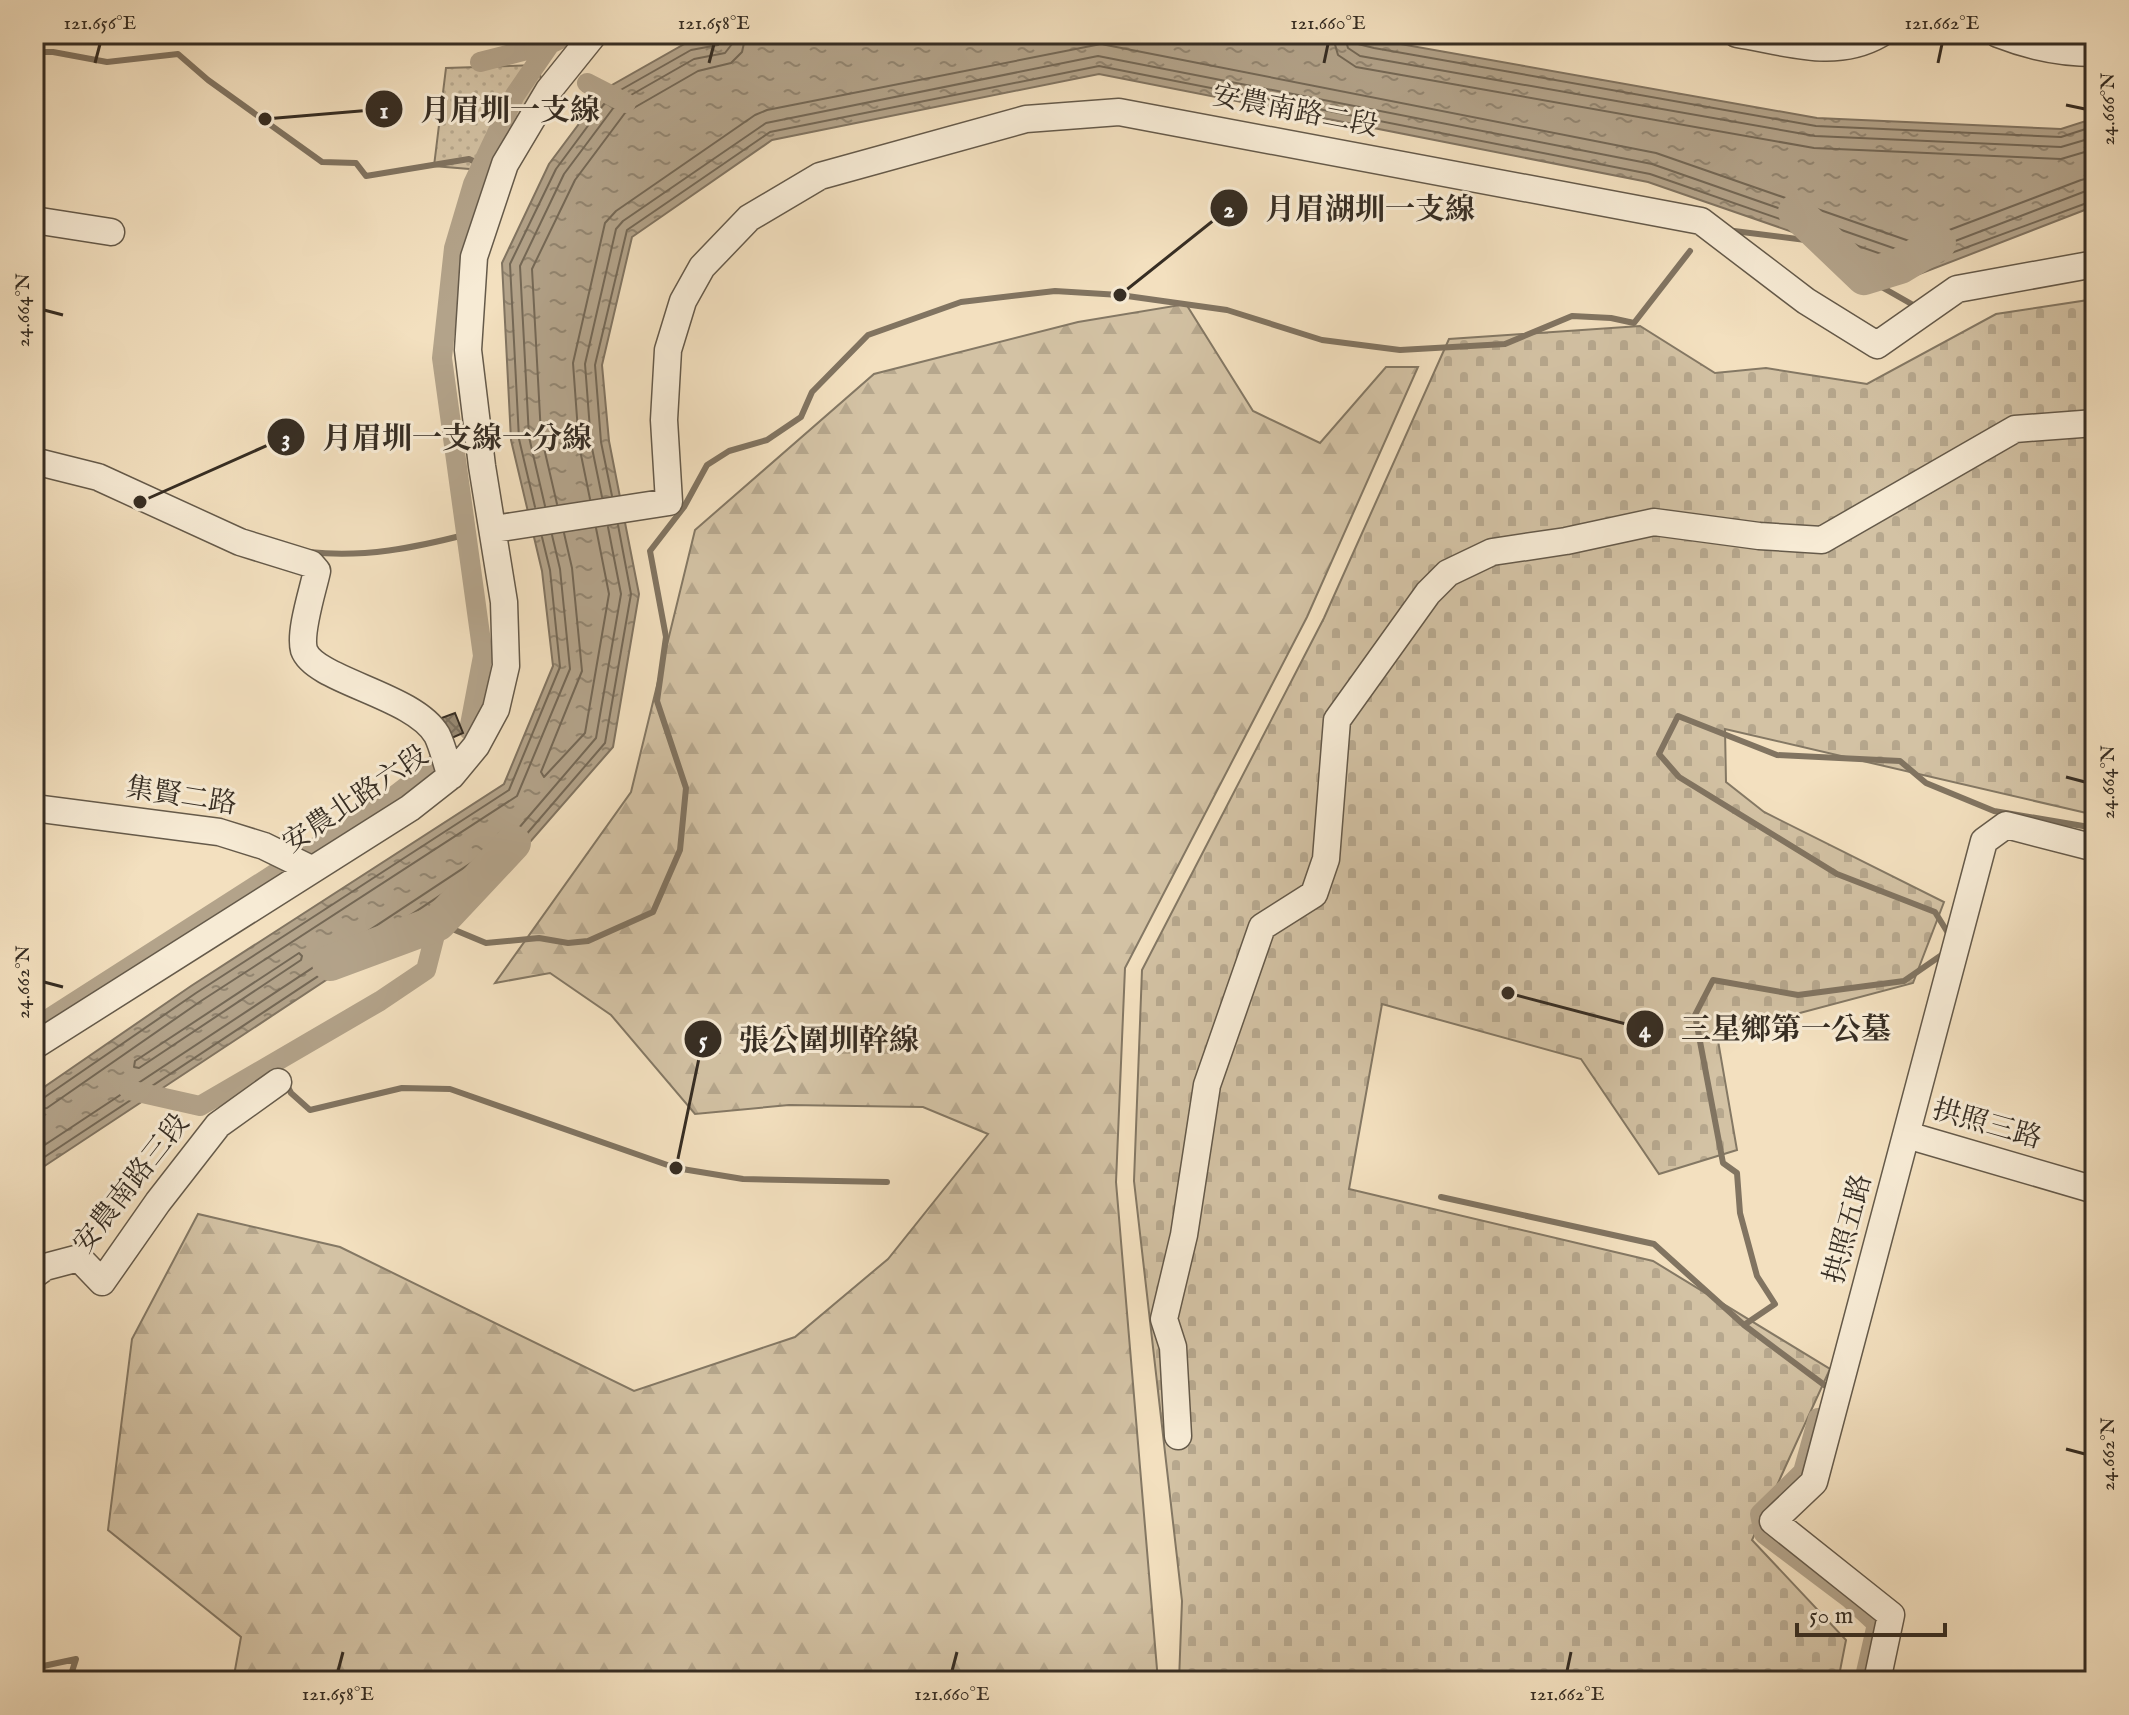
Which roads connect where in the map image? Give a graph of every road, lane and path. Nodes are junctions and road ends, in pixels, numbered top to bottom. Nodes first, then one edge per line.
1 (594, 34) edge
2 (1737, 34) edge
3 (1880, 34) edge
4 (1998, 34) edge
5 (2095, 53) edge
6 (34, 220) edge
7 (111, 232) dead end
8 (2095, 264) edge
9 (2095, 423) edge
10 (34, 461) edge
11 (494, 529) junction
12 (451, 776) junction
13 (34, 808) edge
14 (2095, 848) edge
15 (311, 869) junction
16 (34, 1046) edge
17 (278, 1082) dead end
18 (1907, 1135) junction
19 (2095, 1190) edge
20 (34, 1275) edge
21 (1178, 1436) dead end
22 (1877, 1681) edge

1 - 11 lane, 安農北路六段
2 - 3 lane
4 - 5 lane
6 - 7 lane
8 - 11 lane, 安農南路二段
9 - 21 lane
10 - 12 lane
11 - 12 lane, 安農北路六段
12 - 15 lane, 安農北路六段
13 - 15 lane, 集賢二路
14 - 18 lane, 拱照五路
15 - 16 lane, 安農北路六段
17 - 20 lane, 安農南路三段
18 - 19 lane, 拱照三路
18 - 22 lane, 拱照五路

